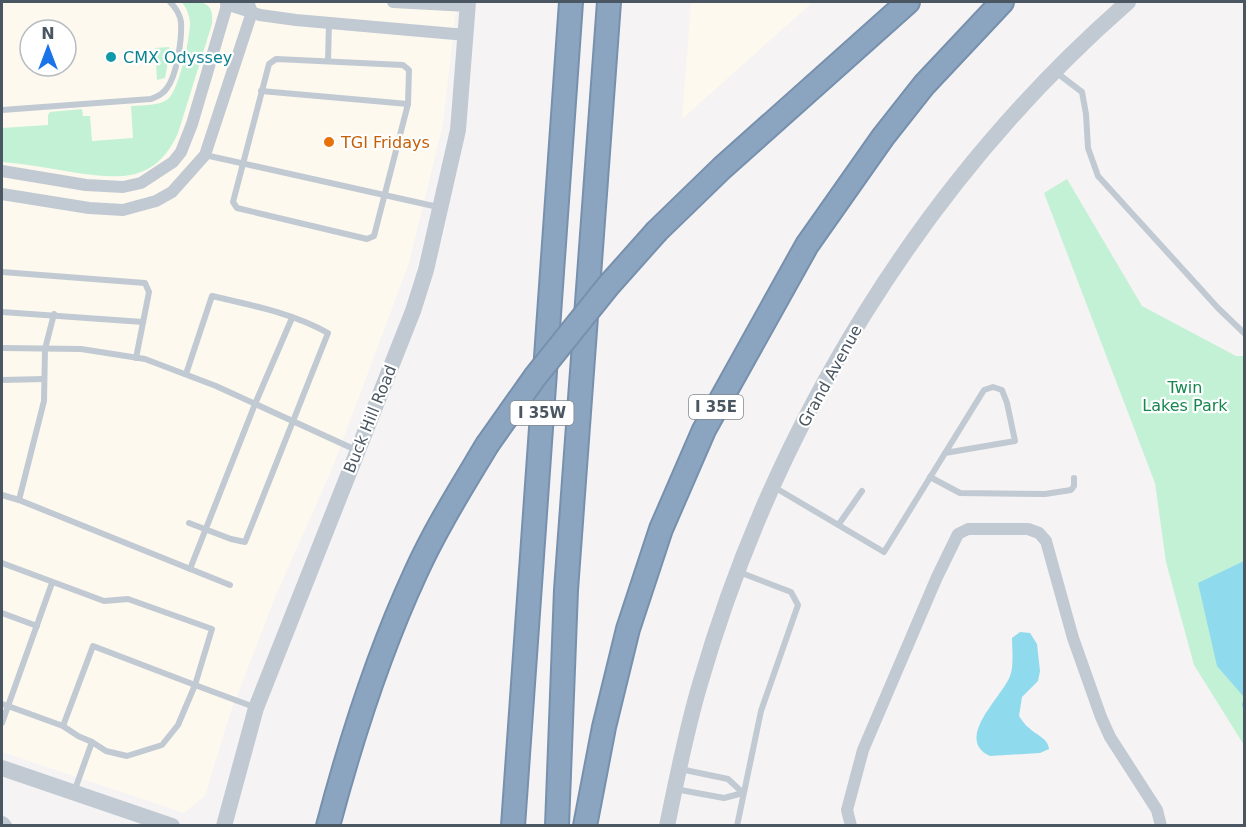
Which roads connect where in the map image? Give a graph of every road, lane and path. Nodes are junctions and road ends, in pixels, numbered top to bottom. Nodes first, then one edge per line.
1 (170, 2) edge
2 (225, 2) edge
3 (393, 2) edge
4 (571, 2) edge
5 (609, 2) edge
6 (1002, 2) edge
7 (1014, 2) edge
8 (1128, 2) edge
9 (468, 4) edge
10 (904, 4) edge
11 (250, 7) edge
12 (329, 23) junction
13 (465, 35) junction
14 (962, 42) junction
15 (328, 61) junction
16 (1054, 71) junction
17 (261, 91) junction
18 (408, 104) junction
19 (2, 111) edge
20 (205, 155) junction
21 (242, 164) junction
22 (2, 171) edge
23 (2, 194) edge
24 (385, 196) junction
25 (440, 207) junction
26 (2, 272) edge
27 (2, 312) edge
28 (54, 314) junction
29 (292, 318) junction
30 (143, 322) junction
31 (1245, 333) edge
32 (2, 348) edge
33 (45, 349) junction
34 (136, 358) junction
35 (186, 374) junction
36 (44, 379) junction
37 (2, 380) edge
38 (255, 404) junction
39 (294, 422) junction
40 (357, 451) junction
41 (945, 453) junction
42 (930, 477) junction
43 (1074, 478) dead end
44 (774, 486) junction
45 (861, 491) dead end
46 (2, 495) edge
47 (19, 500) junction
48 (189, 523) dead end
49 (838, 524) junction
50 (205, 530) junction
51 (2, 563) edge
52 (190, 569) junction
53 (738, 571) junction
54 (52, 583) junction
55 (231, 585) dead end
56 (2, 613) edge
57 (37, 626) junction
58 (195, 684) junction
59 (5, 705) edge
60 (256, 708) junction
61 (2, 723) edge
62 (63, 726) junction
63 (92, 742) junction
64 (2, 768) edge
65 (678, 768) junction
66 (674, 788) junction
67 (74, 792) junction
68 (743, 793) junction
69 (172, 825) edge
70 (224, 825) edge
71 (328, 825) edge
72 (513, 825) edge
73 (557, 825) edge
74 (585, 825) edge
75 (667, 825) edge
76 (737, 825) edge
77 (851, 825) edge
78 (1161, 825) edge

1 - 19 lane
2 - 11 street
2 - 22 street
3 - 9 street
4 - 72 highway, I 35W
5 - 73 highway, I 35W
6 - 14 highway, I 35E
7 - 14 highway
8 - 16 street, Grand Avenue
9 - 13 street, Buck Hill Road
10 - 71 highway, bridge
11 - 12 street
11 - 20 street
12 - 13 street
12 - 15 lane
13 - 25 street, Buck Hill Road
14 - 74 highway, I 35E
15 - 17 lane
15 - 18 lane
16 - 31 lane
16 - 44 street, Grand Avenue
17 - 18 lane
17 - 21 lane
18 - 24 lane
20 - 21 lane
20 - 23 street
21 - 24 lane
21 - 24 lane
24 - 25 lane
25 - 40 street, Buck Hill Road
26 - 30 lane
27 - 28 lane
28 - 30 lane
28 - 33 lane
29 - 35 lane
29 - 38 lane
29 - 39 lane
30 - 34 lane
32 - 33 lane
33 - 34 lane
33 - 36 lane
34 - 35 lane
35 - 38 lane
36 - 37 lane
36 - 47 lane
38 - 39 lane
38 - 50 lane
39 - 40 lane
39 - 50 lane
40 - 60 street, Buck Hill Road
41 - 41 lane
41 - 42 lane
42 - 43 lane
42 - 49 lane
44 - 49 lane
44 - 53 street, Grand Avenue
45 - 49 lane
46 - 47 lane
47 - 52 lane
48 - 50 lane
50 - 52 lane
51 - 54 lane
52 - 55 lane
53 - 65 street, Grand Avenue
53 - 68 lane
54 - 57 lane
54 - 58 lane
56 - 57 lane
57 - 59 lane
58 - 60 lane
58 - 62 lane
58 - 63 lane
59 - 61 lane
59 - 62 lane
60 - 70 street, Buck Hill Road
62 - 63 lane
63 - 67 lane
64 - 67 street
65 - 66 street, Grand Avenue
65 - 68 lane
66 - 68 lane
66 - 75 street, Grand Avenue
67 - 69 street
68 - 76 lane
77 - 78 street

